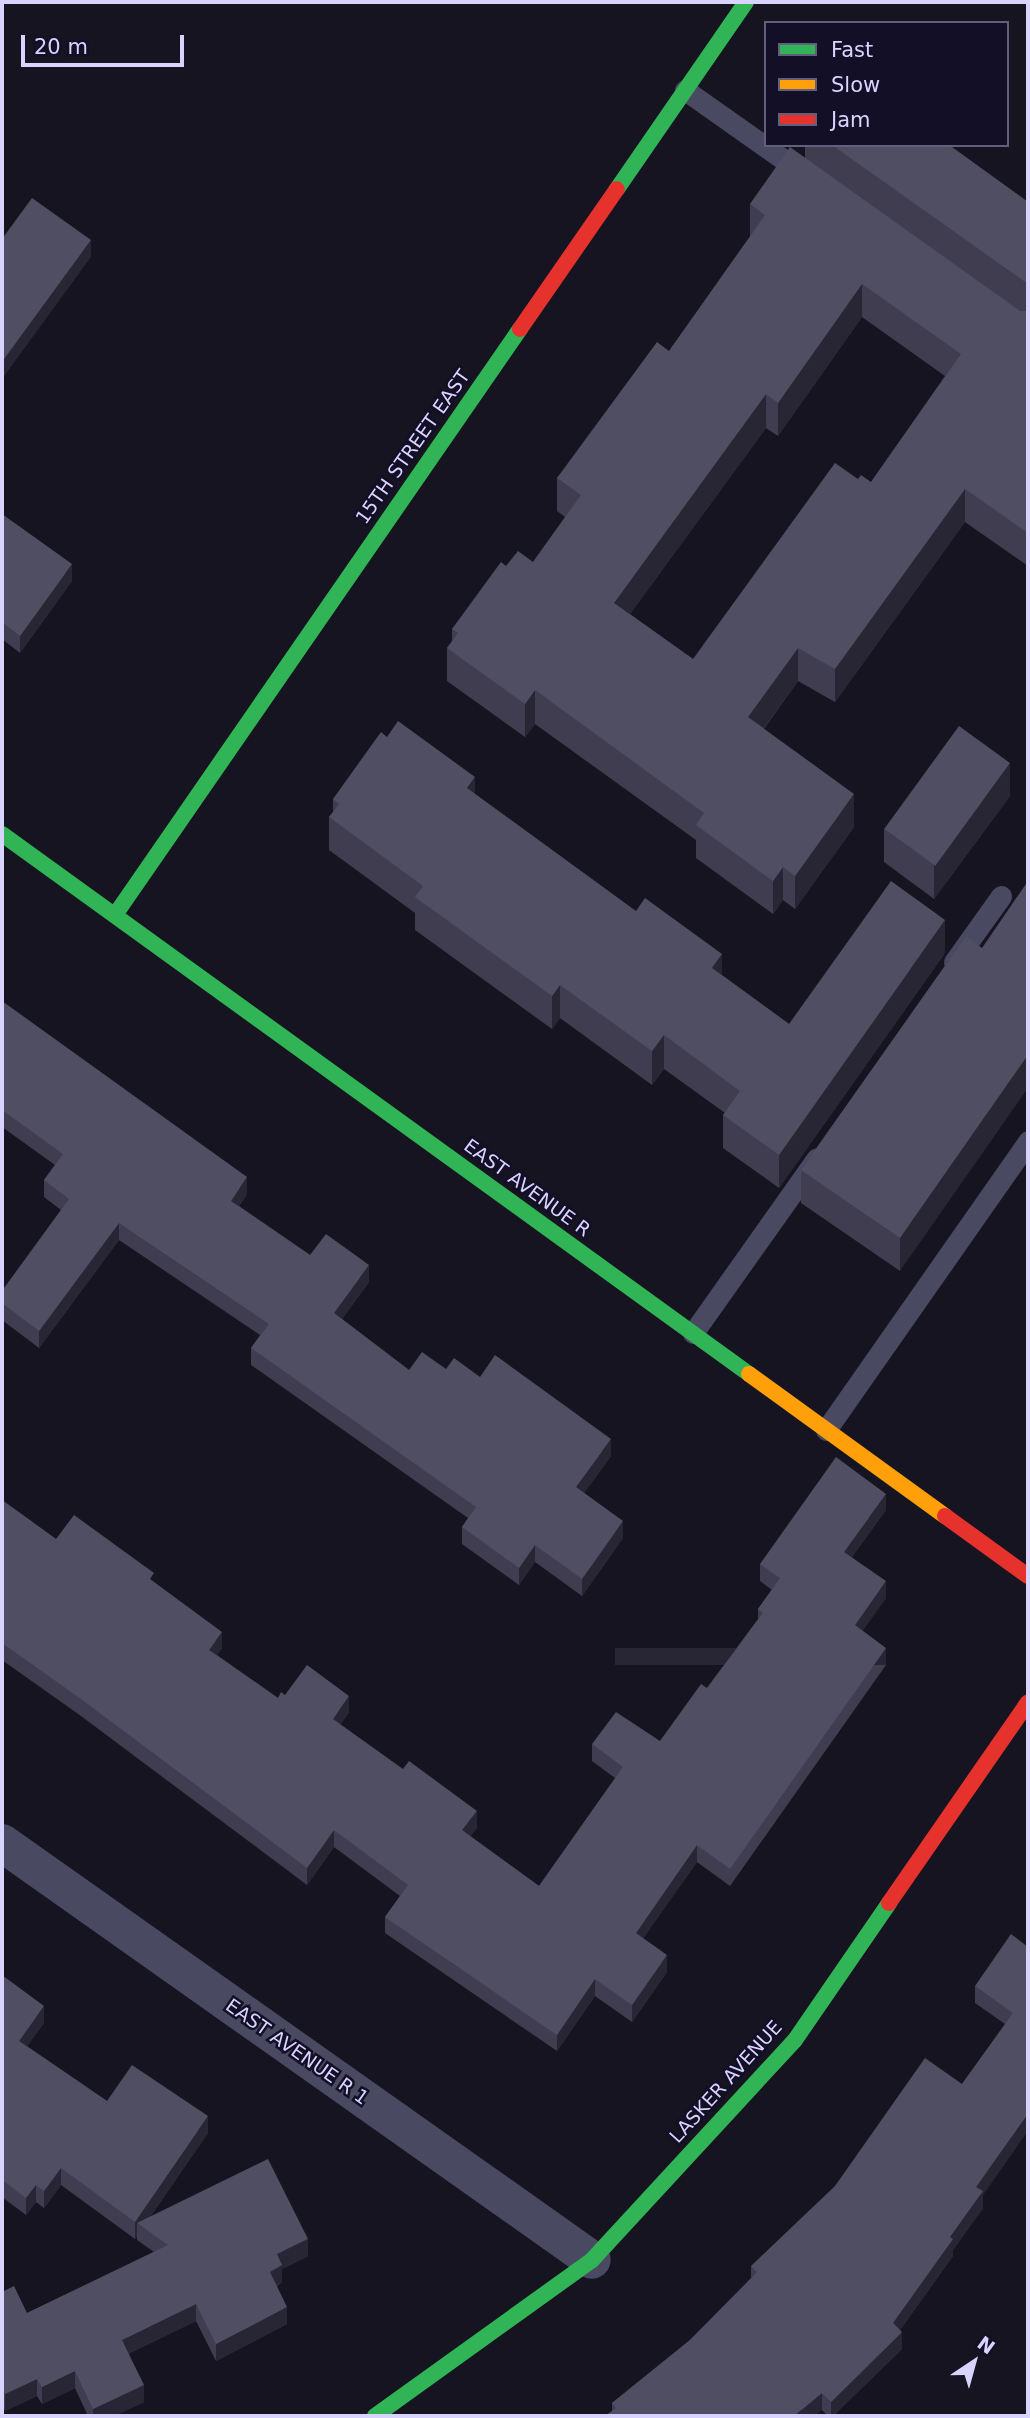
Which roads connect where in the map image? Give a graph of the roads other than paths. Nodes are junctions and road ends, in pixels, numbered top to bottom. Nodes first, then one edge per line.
1 (746, 2) edge
2 (685, 90) junction
3 (764, 146) edge
4 (766, 147) edge
5 (821, 186) edge
6 (2, 834) edge
7 (1001, 896) dead end
8 (115, 915) junction
9 (939, 985) edge
10 (1028, 1141) edge
11 (829, 1142) edge
12 (693, 1333) junction
13 (826, 1430) junction
14 (1028, 1576) edge
15 (1028, 1702) edge
16 (2, 1843) edge
17 (592, 2260) junction
18 (375, 2416) edge

1 - 2 street, 15TH STREET EAST
2 - 3 lane
2 - 8 street, 15TH STREET EAST
4 - 5 lane
6 - 8 street, EAST AVENUE R
7 - 9 lane
8 - 12 street, EAST AVENUE R
10 - 13 lane
11 - 12 lane
12 - 13 street, EAST AVENUE R
13 - 14 street, EAST AVENUE R
15 - 17 street, LASKER AVENUE
16 - 17 street, EAST AVENUE R 1
17 - 18 street, LASKER AVENUE

